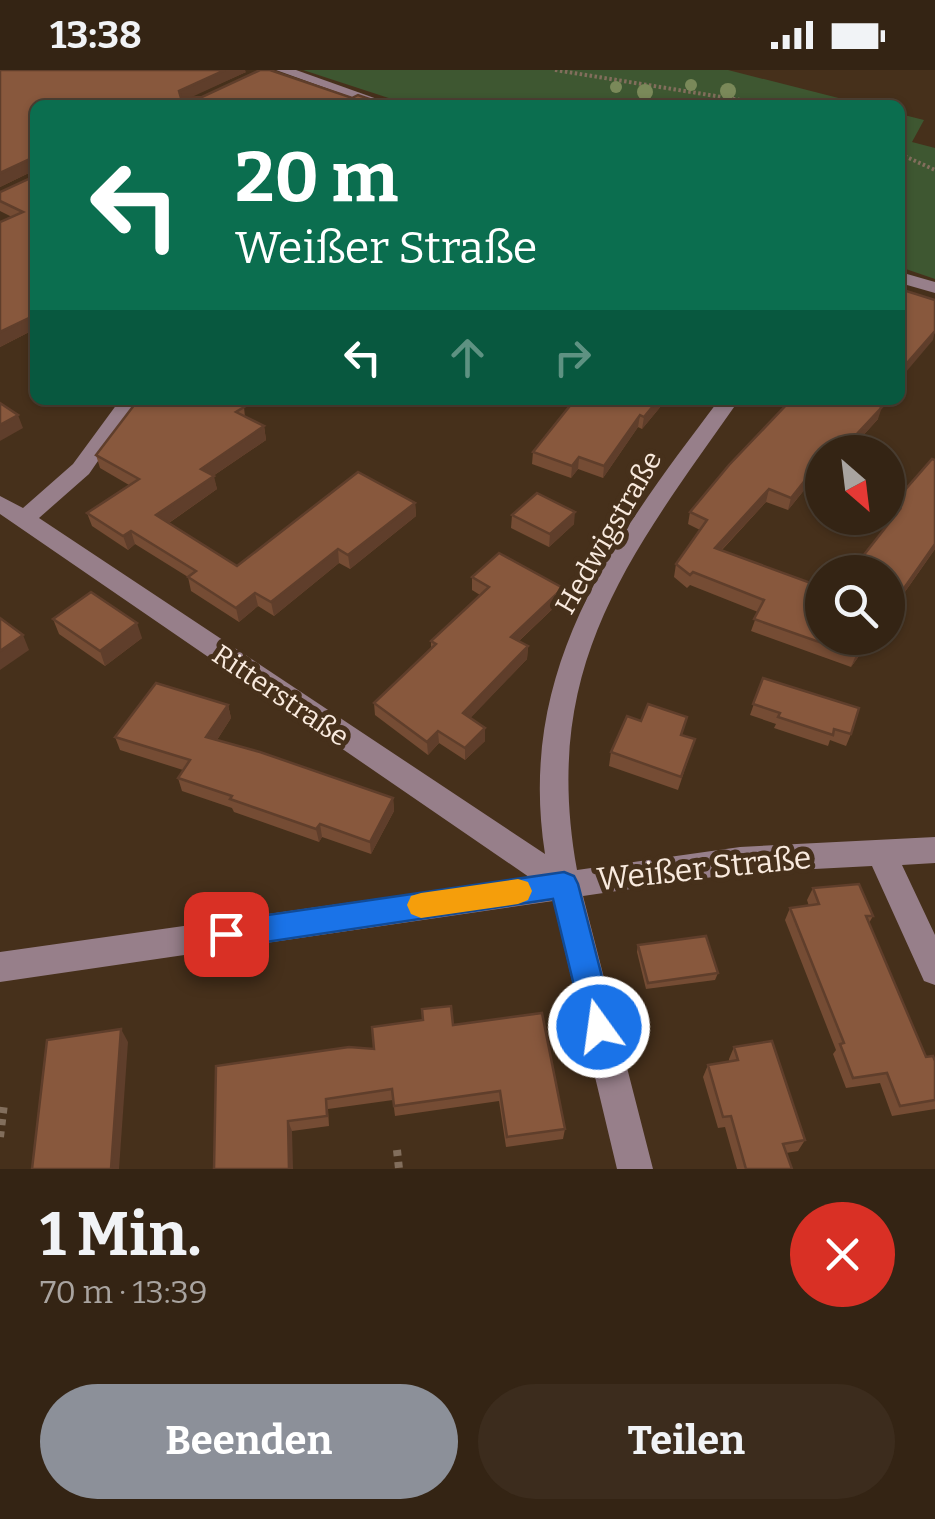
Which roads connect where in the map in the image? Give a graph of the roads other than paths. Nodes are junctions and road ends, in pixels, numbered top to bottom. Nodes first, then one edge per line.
1 (283, 70) edge
2 (373, 100) edge
3 (905, 278) edge
4 (935, 288) edge
5 (126, 405) edge
6 (725, 405) edge
7 (0, 503) edge
8 (24, 519) junction
9 (880, 850) junction
10 (935, 850) edge
11 (564, 884) junction
12 (0, 967) edge
13 (935, 970) edge
14 (635, 1169) edge

1 - 2 street
3 - 4 street
5 - 8 street
6 - 11 street, Hedwigstraße
7 - 8 street, Ritterstraße
8 - 11 street, Ritterstraße
9 - 10 street, Weißer Straße
9 - 11 street, Weißer Straße
9 - 13 street
11 - 12 street, Weißer Straße
11 - 14 street, Hedwigstraße

